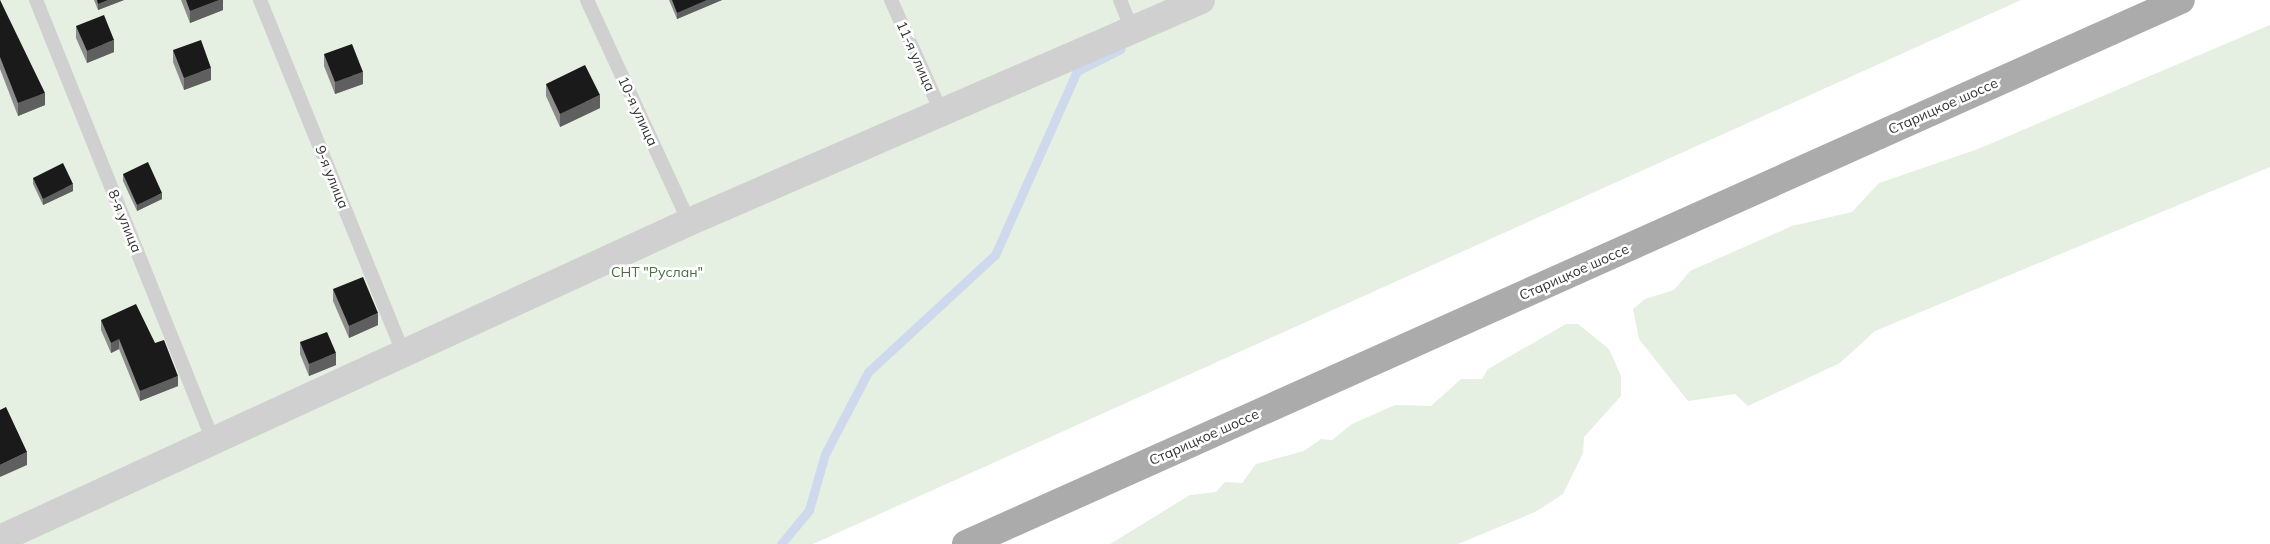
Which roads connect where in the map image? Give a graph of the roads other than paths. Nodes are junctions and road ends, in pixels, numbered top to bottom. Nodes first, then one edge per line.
1 (36, 0) edge
2 (260, 0) edge
3 (587, 0) edge
4 (891, 0) edge
5 (1120, 0) edge
6 (1201, 0) edge
7 (2181, 0) edge
8 (1132, 29) junction
9 (941, 111) junction
10 (689, 222) junction
11 (404, 355) junction
12 (214, 442) junction
13 (0, 539) edge
14 (966, 544) edge

1 - 12 lane, 8-я улица
2 - 11 lane, 9-я улица
3 - 10 lane, 10-я улица
4 - 9 lane, 11-я улица
5 - 8 lane
6 - 8 street
7 - 14 main road, Старицкое шоссе
8 - 9 street
9 - 10 street
10 - 11 street
11 - 12 street
12 - 13 street

